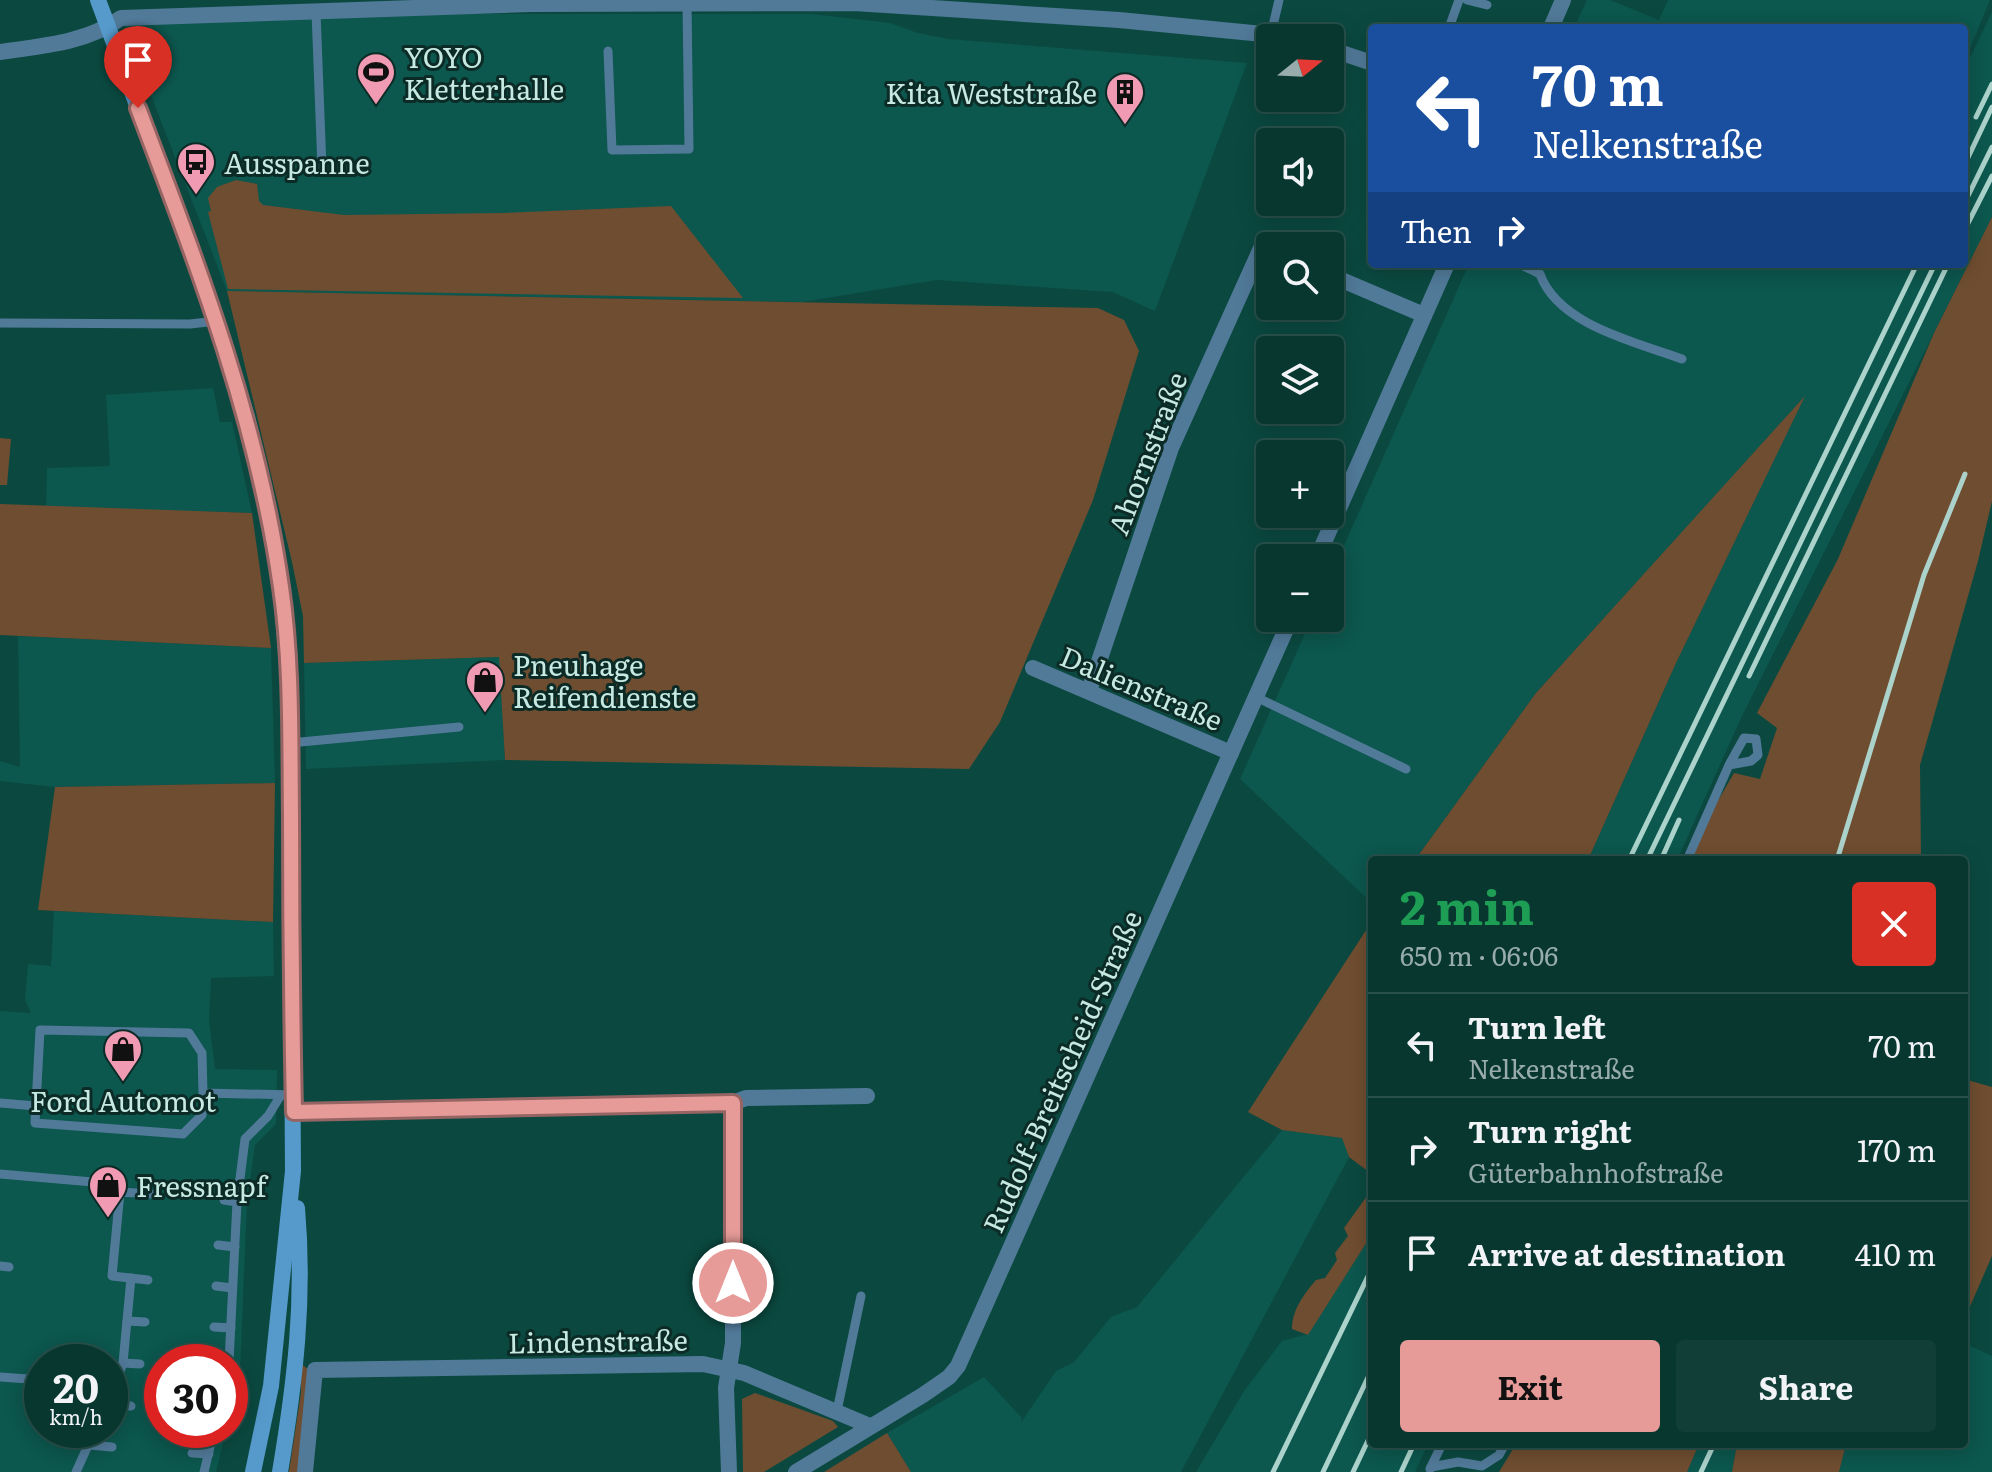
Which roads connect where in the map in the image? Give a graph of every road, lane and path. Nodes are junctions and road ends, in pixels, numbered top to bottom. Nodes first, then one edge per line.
1 (98, 0) edge
2 (1279, 0) edge
3 (1459, 0) edge
4 (1467, 0) edge
5 (1563, 0) edge
6 (687, 4) junction
7 (1487, 5) dead end
8 (316, 12) junction
9 (1273, 24) edge
10 (1450, 24) edge
11 (1553, 24) edge
12 (107, 28) junction
13 (1256, 33) edge
14 (608, 51) dead end
15 (0, 52) edge
16 (1344, 54) edge
17 (1368, 62) edge
18 (322, 168) dead end
19 (1256, 259) edge
20 (1445, 268) edge
21 (1527, 268) edge
22 (1542, 268) edge
23 (1540, 274) junction
24 (1344, 281) edge
25 (1424, 315) junction
26 (217, 321) junction
27 (0, 323) edge
28 (1682, 359) dead end
29 (1323, 544) edge
30 (1285, 632) edge
31 (1033, 668) dead end
32 (1089, 691) junction
33 (1256, 697) junction
34 (459, 727) dead end
35 (290, 743) junction
36 (1231, 753) junction
37 (1729, 765) dead end
38 (1406, 769) dead end
39 (1689, 856) edge
40 (203, 1093) junction
41 (867, 1096) dead end
42 (290, 1101) junction
43 (0, 1103) edge
44 (733, 1103) junction
45 (36, 1106) junction
46 (293, 1171) junction
47 (0, 1174) edge
48 (120, 1192) junction
49 (152, 1194) dead end
50 (224, 1200) dead end
51 (237, 1202) junction
52 (218, 1245) dead end
53 (235, 1247) junction
54 (131, 1278) junction
55 (148, 1280) dead end
56 (216, 1286) dead end
57 (232, 1288) junction
58 (861, 1296) dead end
59 (127, 1321) junction
60 (145, 1322) dead end
61 (214, 1327) dead end
62 (231, 1328) junction
63 (125, 1344) edge
64 (230, 1344) edge
65 (128, 1363) edge
66 (140, 1364) dead end
67 (728, 1368) junction
68 (0, 1377) edge
69 (24, 1379) edge
70 (128, 1406) edge
71 (131, 1406) dead end
72 (837, 1411) junction
73 (870, 1426) junction
74 (88, 1448) edge
75 (210, 1448) edge
76 (1440, 1448) edge
77 (1503, 1448) edge
78 (192, 1453) dead end
79 (209, 1454) junction
80 (253, 1467) edge
81 (1430, 1470) edge
82 (76, 1472) edge
83 (204, 1472) edge
84 (280, 1472) edge
85 (305, 1472) edge
86 (729, 1472) edge
87 (796, 1472) edge

1 - 12 main road
2 - 9 lane
3 - 10 lane
4 - 7 lane
5 - 11 street
6 - 8 street
6 - 13 street
6 - 14 lane
8 - 12 street
8 - 18 lane
12 - 15 street
12 - 26 main road
16 - 17 street
19 - 32 street, Ahornstraße
20 - 25 street
21 - 23 lane
22 - 23 lane
23 - 28 lane
24 - 25 street
25 - 29 street
26 - 27 lane
26 - 35 main road
30 - 33 street, Rudolf-Breitscheid-Straße
31 - 32 street, Dalienstraße
32 - 36 street, Dalienstraße
33 - 36 street, Rudolf-Breitscheid-Straße
33 - 38 lane
34 - 35 lane
35 - 42 main road
36 - 73 street, Rudolf-Breitscheid-Straße
37 - 39 lane
40 - 42 lane
40 - 45 lane
40 - 45 lane
41 - 44 street
42 - 44 street
42 - 46 main road
42 - 51 lane
43 - 45 lane
44 - 67 street
46 - 80 main road
46 - 84 main road
47 - 48 lane
48 - 49 lane
48 - 54 lane
50 - 51 lane
51 - 53 lane
52 - 53 lane
53 - 57 lane
54 - 55 lane
54 - 59 lane
56 - 57 lane
57 - 62 lane
58 - 72 lane
59 - 60 lane
59 - 63 lane
61 - 62 lane
62 - 64 lane
65 - 66 lane
67 - 72 street, Lindenstraße
67 - 85 street, Lindenstraße
67 - 86 street
68 - 69 lane
70 - 71 lane
72 - 73 street, Lindenstraße
73 - 87 street, Rudolf-Breitscheid-Straße
74 - 82 lane
75 - 79 lane
76 - 81 lane
77 - 81 lane
78 - 79 lane
79 - 83 lane

